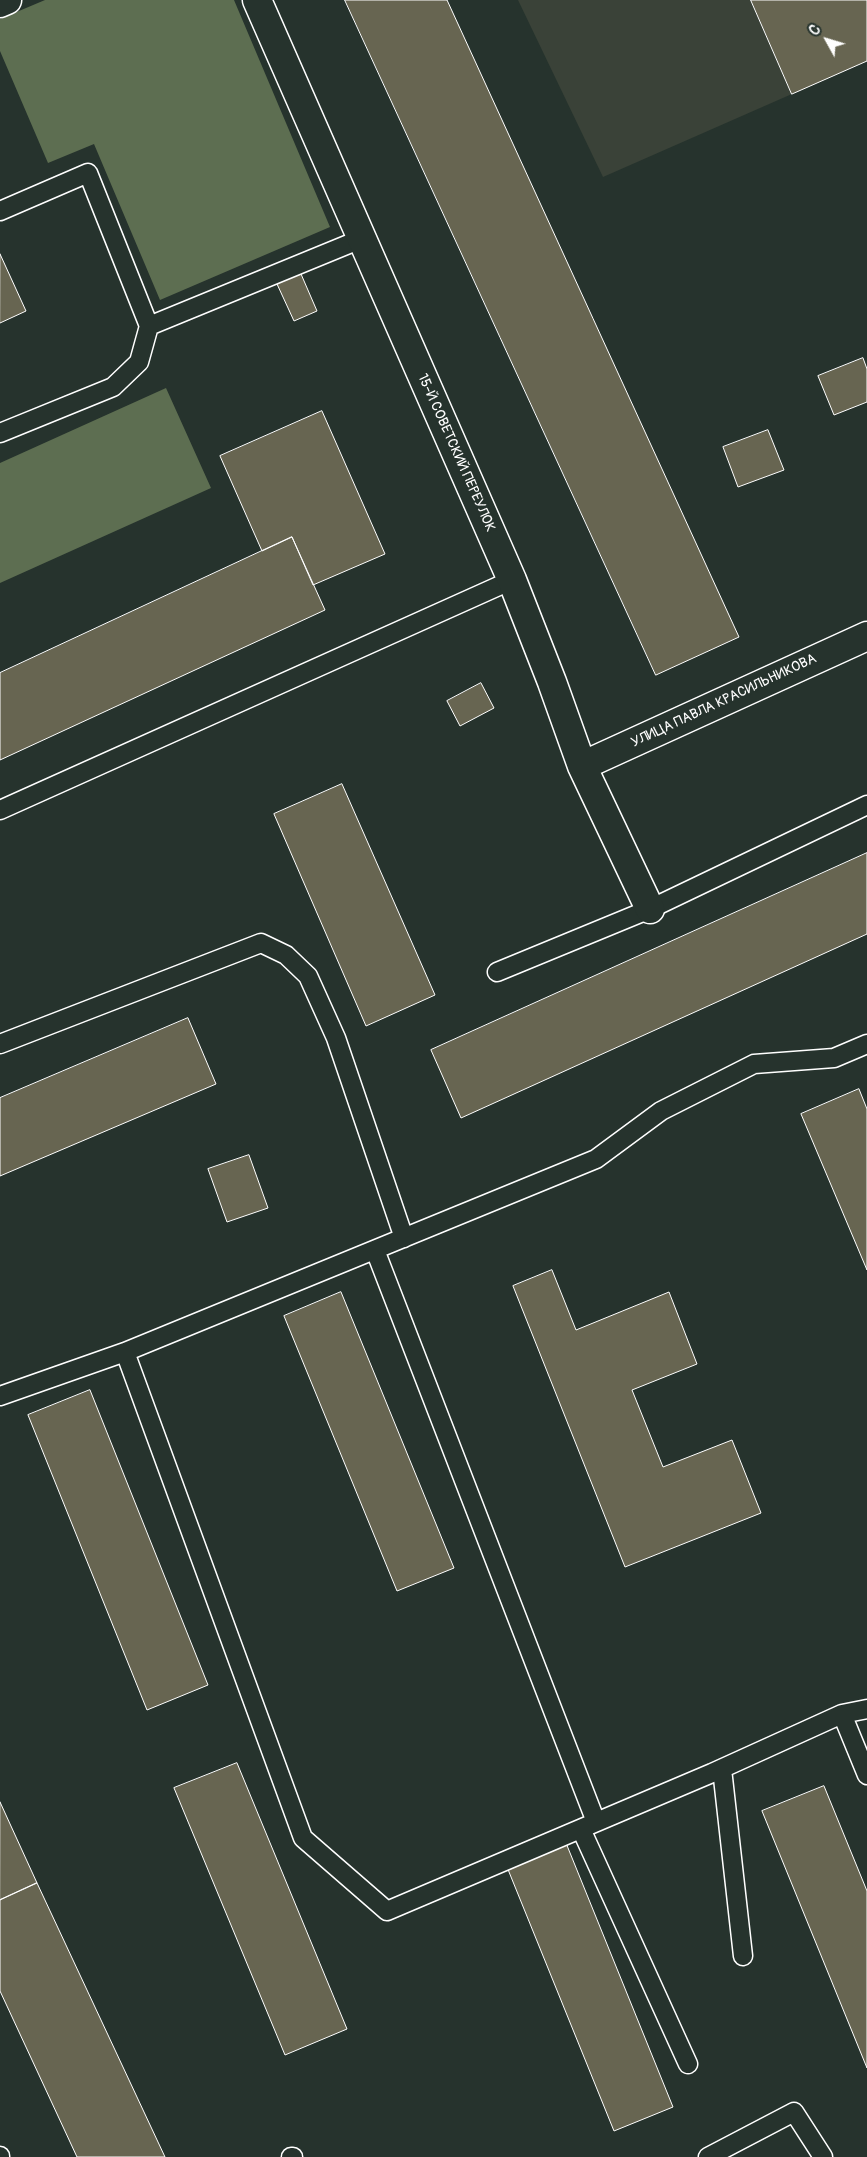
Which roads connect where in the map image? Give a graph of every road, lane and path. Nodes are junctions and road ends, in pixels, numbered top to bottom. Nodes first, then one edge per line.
1 (7, 0) edge
2 (257, 0) edge
3 (0, 3) edge
4 (0, 211) edge
5 (361, 239) junction
6 (149, 326) junction
7 (0, 433) edge
8 (512, 580) junction
9 (867, 636) edge
10 (582, 766) junction
11 (867, 806) edge
12 (0, 810) edge
13 (650, 908) junction
14 (497, 972) dead end
15 (0, 1044) edge
16 (867, 1044) edge
17 (404, 1238) junction
18 (375, 1250) junction
19 (125, 1352) junction
20 (0, 1396) edge
21 (867, 1710) edge
22 (842, 1714) junction
23 (722, 1769) junction
24 (867, 1775) edge
25 (588, 1825) junction
26 (743, 1956) dead end
27 (688, 2064) dead end
28 (708, 2157) edge
29 (823, 2157) edge

1 - 3 street
2 - 5 street, 15-Й СОВЕТСКИЙ ПЕРЕУЛОК
4 - 6 lane
5 - 6 lane
5 - 8 street, 15-Й СОВЕТСКИЙ ПЕРЕУЛОК
6 - 7 lane
8 - 10 street, 15-Й СОВЕТСКИЙ ПЕРЕУЛОК
8 - 12 lane
9 - 10 street, УЛИЦА ПАВЛА КРАСИЛЬНИКОВА
10 - 13 street, 15-Й СОВЕТСКИЙ ПЕРЕУЛОК
11 - 13 lane
13 - 14 lane
15 - 17 lane
16 - 17 lane
17 - 18 lane
18 - 19 lane
18 - 25 lane
19 - 20 lane
19 - 25 lane
21 - 22 lane
22 - 23 lane
22 - 24 lane
23 - 25 lane
23 - 26 lane
25 - 27 lane
28 - 29 lane

